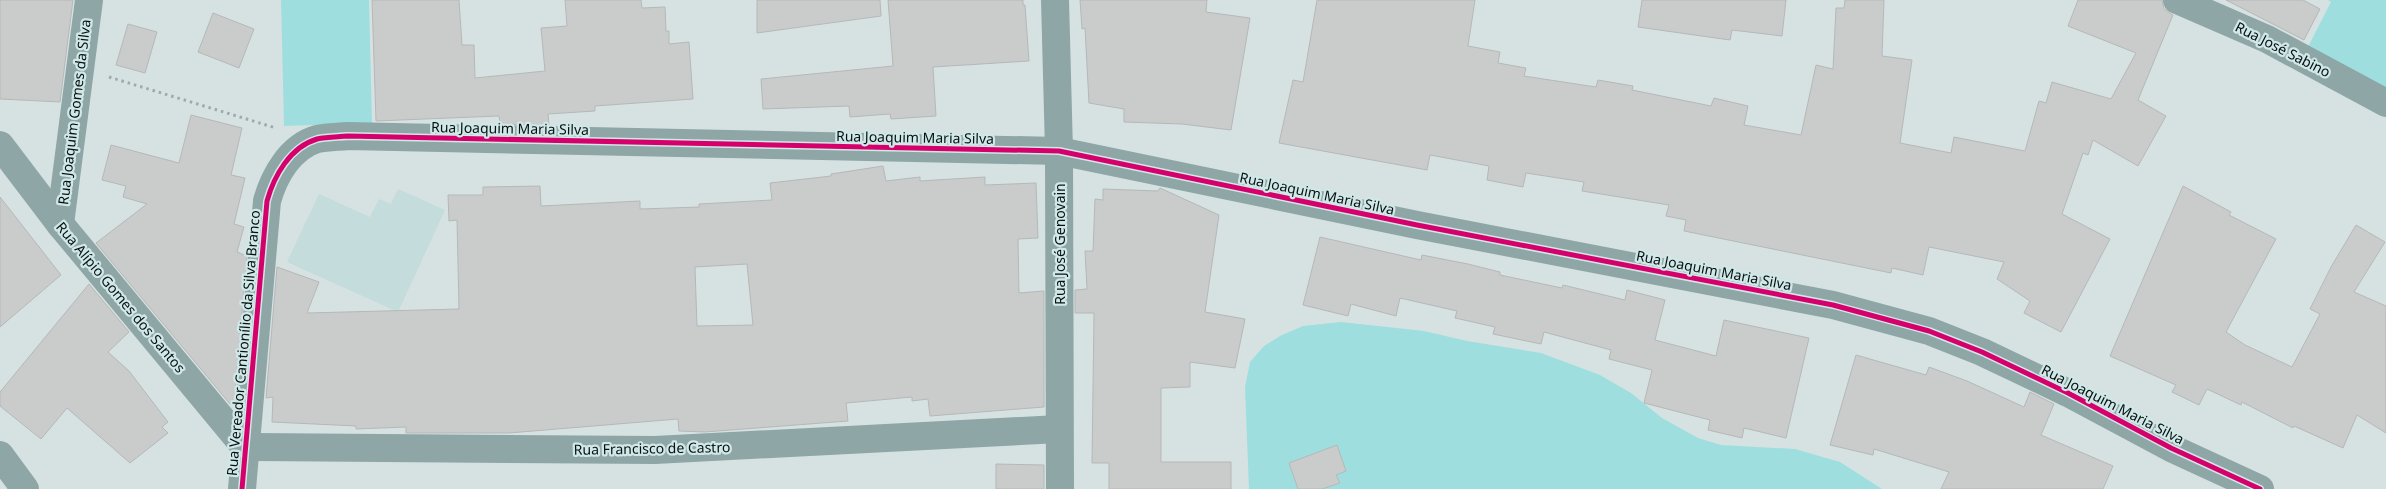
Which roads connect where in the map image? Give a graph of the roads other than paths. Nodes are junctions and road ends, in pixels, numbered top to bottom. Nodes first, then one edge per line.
1 (89, 0) edge
2 (1055, 0) edge
3 (2177, 0) edge
4 (2386, 103) edge
5 (320, 139) joint
6 (0, 145) edge
7 (1059, 152) junction
8 (60, 224) junction
9 (1059, 429) junction
10 (245, 447) junction
11 (0, 455) edge
12 (25, 489) edge
13 (242, 489) edge
14 (1060, 489) edge
15 (2260, 489) edge

1 - 8 street, Rua Joaquim Gomes da Silva
2 - 7 street, Rua José Genovain
3 - 4 street, Rua José Sabino
5 - 7 street, Rua Joaquim Maria Silva
5 - 10 street, Rua Vereador Cantionílio da Silva Branco
6 - 8 street, Rua Alípio Gomes dos Santos
7 - 9 street, Rua José Genovain
7 - 15 street, Rua Joaquim Maria Silva
8 - 10 street, Rua Alípio Gomes dos Santos
9 - 10 street, Rua Francisco de Castro
9 - 14 street, Rua José Genovain
10 - 13 street, Rua Vereador Cantionílio da Silva Branco
11 - 12 street

